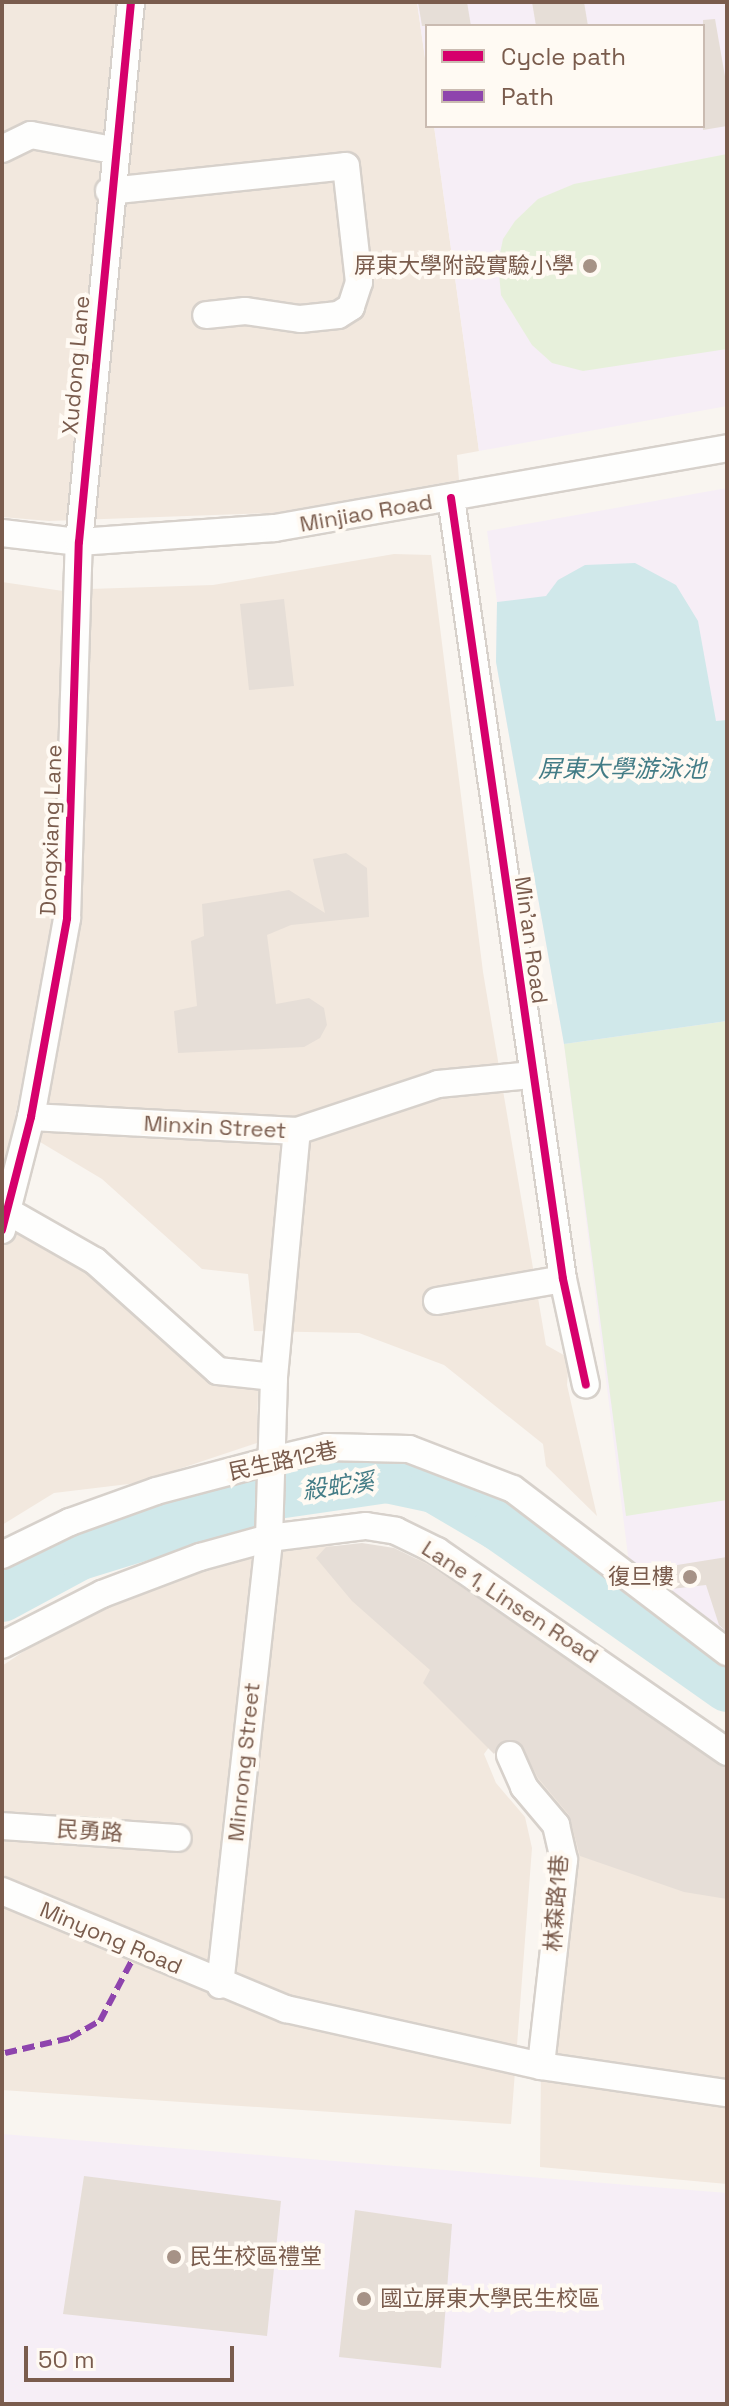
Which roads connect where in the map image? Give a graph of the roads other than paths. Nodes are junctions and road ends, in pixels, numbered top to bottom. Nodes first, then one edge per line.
1 (131, 2) edge
2 (2, 149) edge
3 (113, 150) junction
4 (109, 191) junction
5 (206, 315) dead end
6 (727, 448) edge
7 (451, 498) junction
8 (2, 533) edge
9 (79, 542) junction
10 (532, 1075) junction
11 (31, 1117) junction
12 (297, 1131) junction
13 (4, 1215) edge
14 (563, 1279) junction
15 (437, 1301) dead end
16 (274, 1377) junction
17 (586, 1385) dead end
18 (273, 1460) junction
19 (269, 1538) junction
20 (2, 1555) edge
21 (2, 1645) edge
22 (727, 1652) edge
23 (727, 1752) edge
24 (510, 1755) dead end
25 (2, 1826) edge
26 (178, 1838) dead end
27 (2, 1891) edge
28 (220, 1985) junction
29 (541, 2066) junction
30 (727, 2093) edge

1 - 3 street, Xudong Lane
2 - 3 street
3 - 4 street, Xudong Lane
4 - 5 street
4 - 9 street, Xudong Lane
6 - 7 street, Minjiao Road
7 - 9 street, Minjiao Road
7 - 10 street, Min'an Road
8 - 9 street, Minjiao Road
9 - 11 street, Dongxiang Lane
10 - 12 street, Minxin Street
10 - 14 street, Min'an Road
11 - 12 street, Minxin Street
11 - 13 street
12 - 16 street
13 - 16 street
14 - 15 street
14 - 17 street, Min'an Road
16 - 18 street
18 - 19 street, Minrong Street
18 - 20 street, 民生路12巷
18 - 22 street, 民生路12巷
19 - 21 street, Lane 1, Linsen Road
19 - 23 street, Lane 1, Linsen Road
19 - 28 street, Minrong Street
24 - 29 street, 林森路1巷
25 - 26 street, 民勇路
27 - 28 street, Minyong Road
28 - 29 street
29 - 30 street

